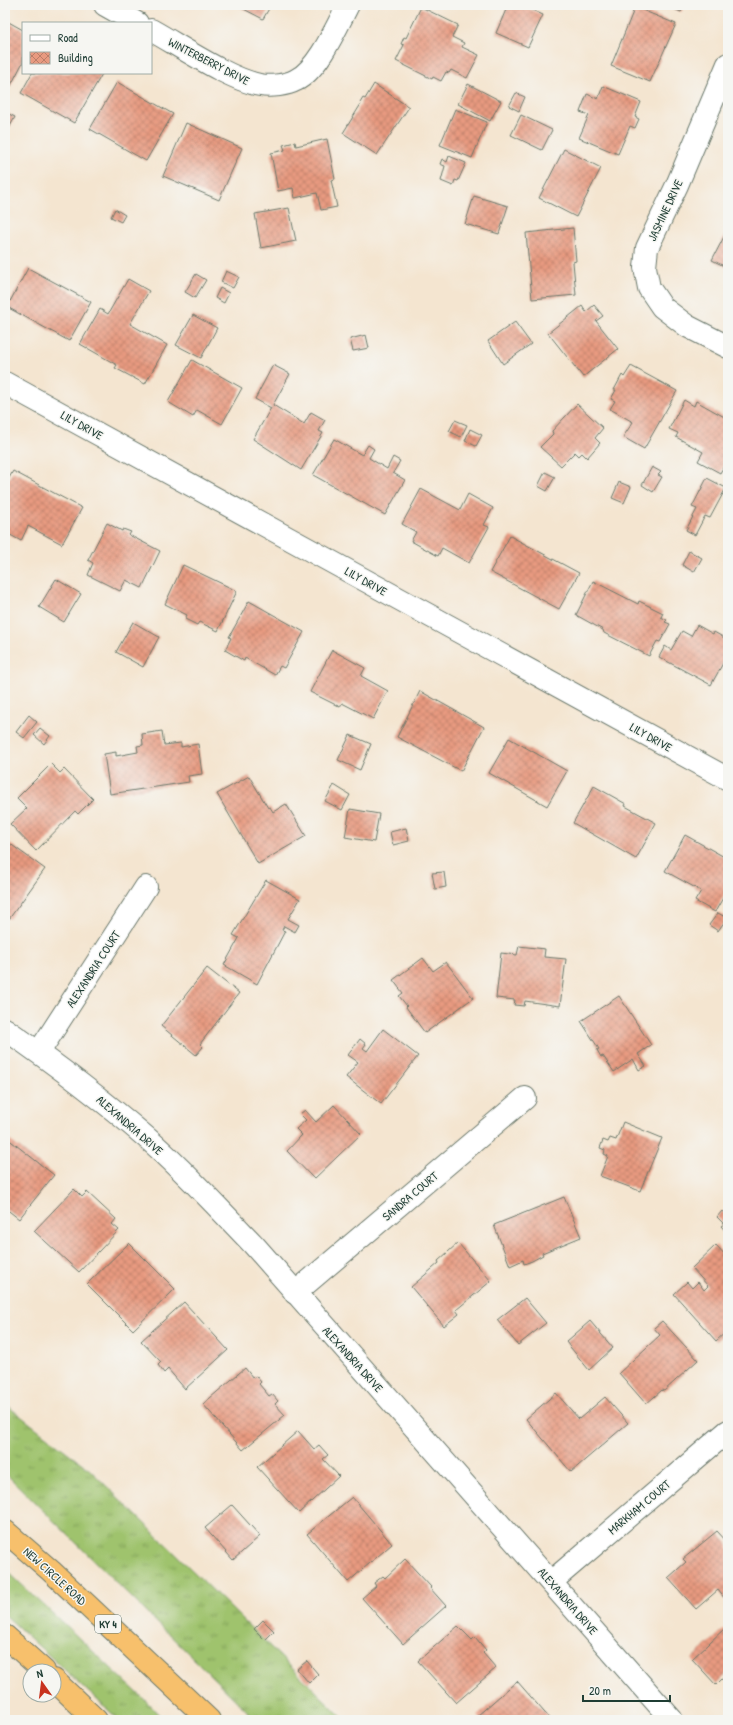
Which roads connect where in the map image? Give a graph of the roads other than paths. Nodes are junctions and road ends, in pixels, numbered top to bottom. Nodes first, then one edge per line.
1 (105, 5) edge
2 (348, 5) edge
3 (135, 22) edge
4 (152, 31) edge
5 (728, 64) edge
6 (728, 347) edge
7 (5, 383) edge
8 (728, 779) edge
9 (146, 887) dead end
10 (5, 1028) edge
11 (39, 1052) junction
12 (525, 1098) dead end
13 (295, 1293) junction
14 (728, 1431) edge
15 (5, 1531) edge
16 (551, 1582) junction
17 (5, 1636) edge
18 (35, 1663) edge
19 (62, 1688) edge
20 (96, 1720) edge
21 (209, 1720) edge
22 (672, 1720) edge

1 - 3 street
2 - 4 street, WINTERBERRY DRIVE
5 - 6 street, JASMINE DRIVE
7 - 8 street, LILY DRIVE
9 - 11 street, ALEXANDRIA COURT
10 - 11 street, ALEXANDRIA DRIVE
11 - 13 street, ALEXANDRIA DRIVE
12 - 13 street, SANDRA COURT
13 - 16 street, ALEXANDRIA DRIVE
14 - 16 street, MARKHAM COURT
15 - 21 highway, NEW CIRCLE ROAD / KY 4
16 - 22 street, ALEXANDRIA DRIVE
17 - 18 highway
19 - 20 highway

